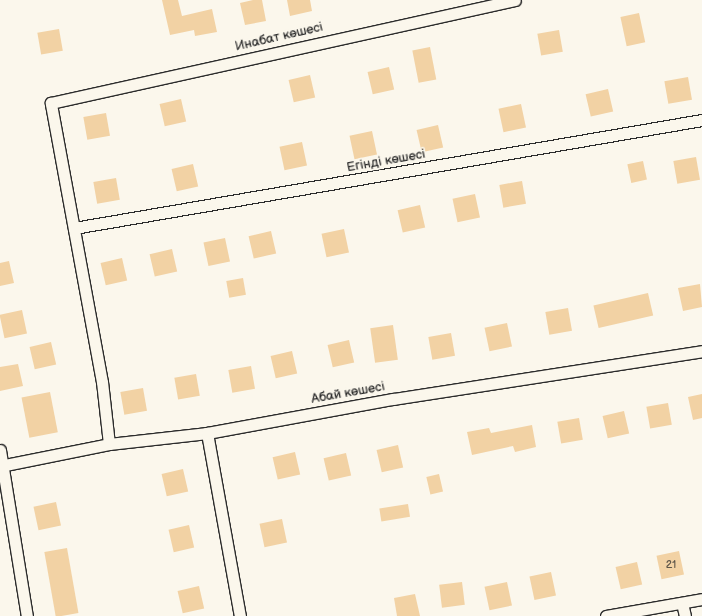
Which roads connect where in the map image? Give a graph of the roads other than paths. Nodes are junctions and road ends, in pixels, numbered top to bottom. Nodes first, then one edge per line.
1 (515, 0) edge
2 (498, 1) edge
3 (702, 120) edge
4 (74, 228) junction
5 (702, 351) edge
6 (207, 433) junction
7 (109, 444) junction
8 (0, 450) edge
9 (1, 466) edge
10 (702, 599) edge
11 (682, 603) junction
12 (27, 616) edge
13 (240, 616) edge
14 (606, 616) edge
15 (685, 616) edge

1 - 2 street, Инабат көшесі
2 - 4 street, Инабат көшесі
3 - 4 street, Егінді көшесі
4 - 7 street
5 - 6 street, Абай көшесі
6 - 7 street, Абай көшесі
6 - 13 street
7 - 9 street, Абай көшесі
8 - 9 street
9 - 12 street
10 - 11 street
11 - 14 street
11 - 15 street

